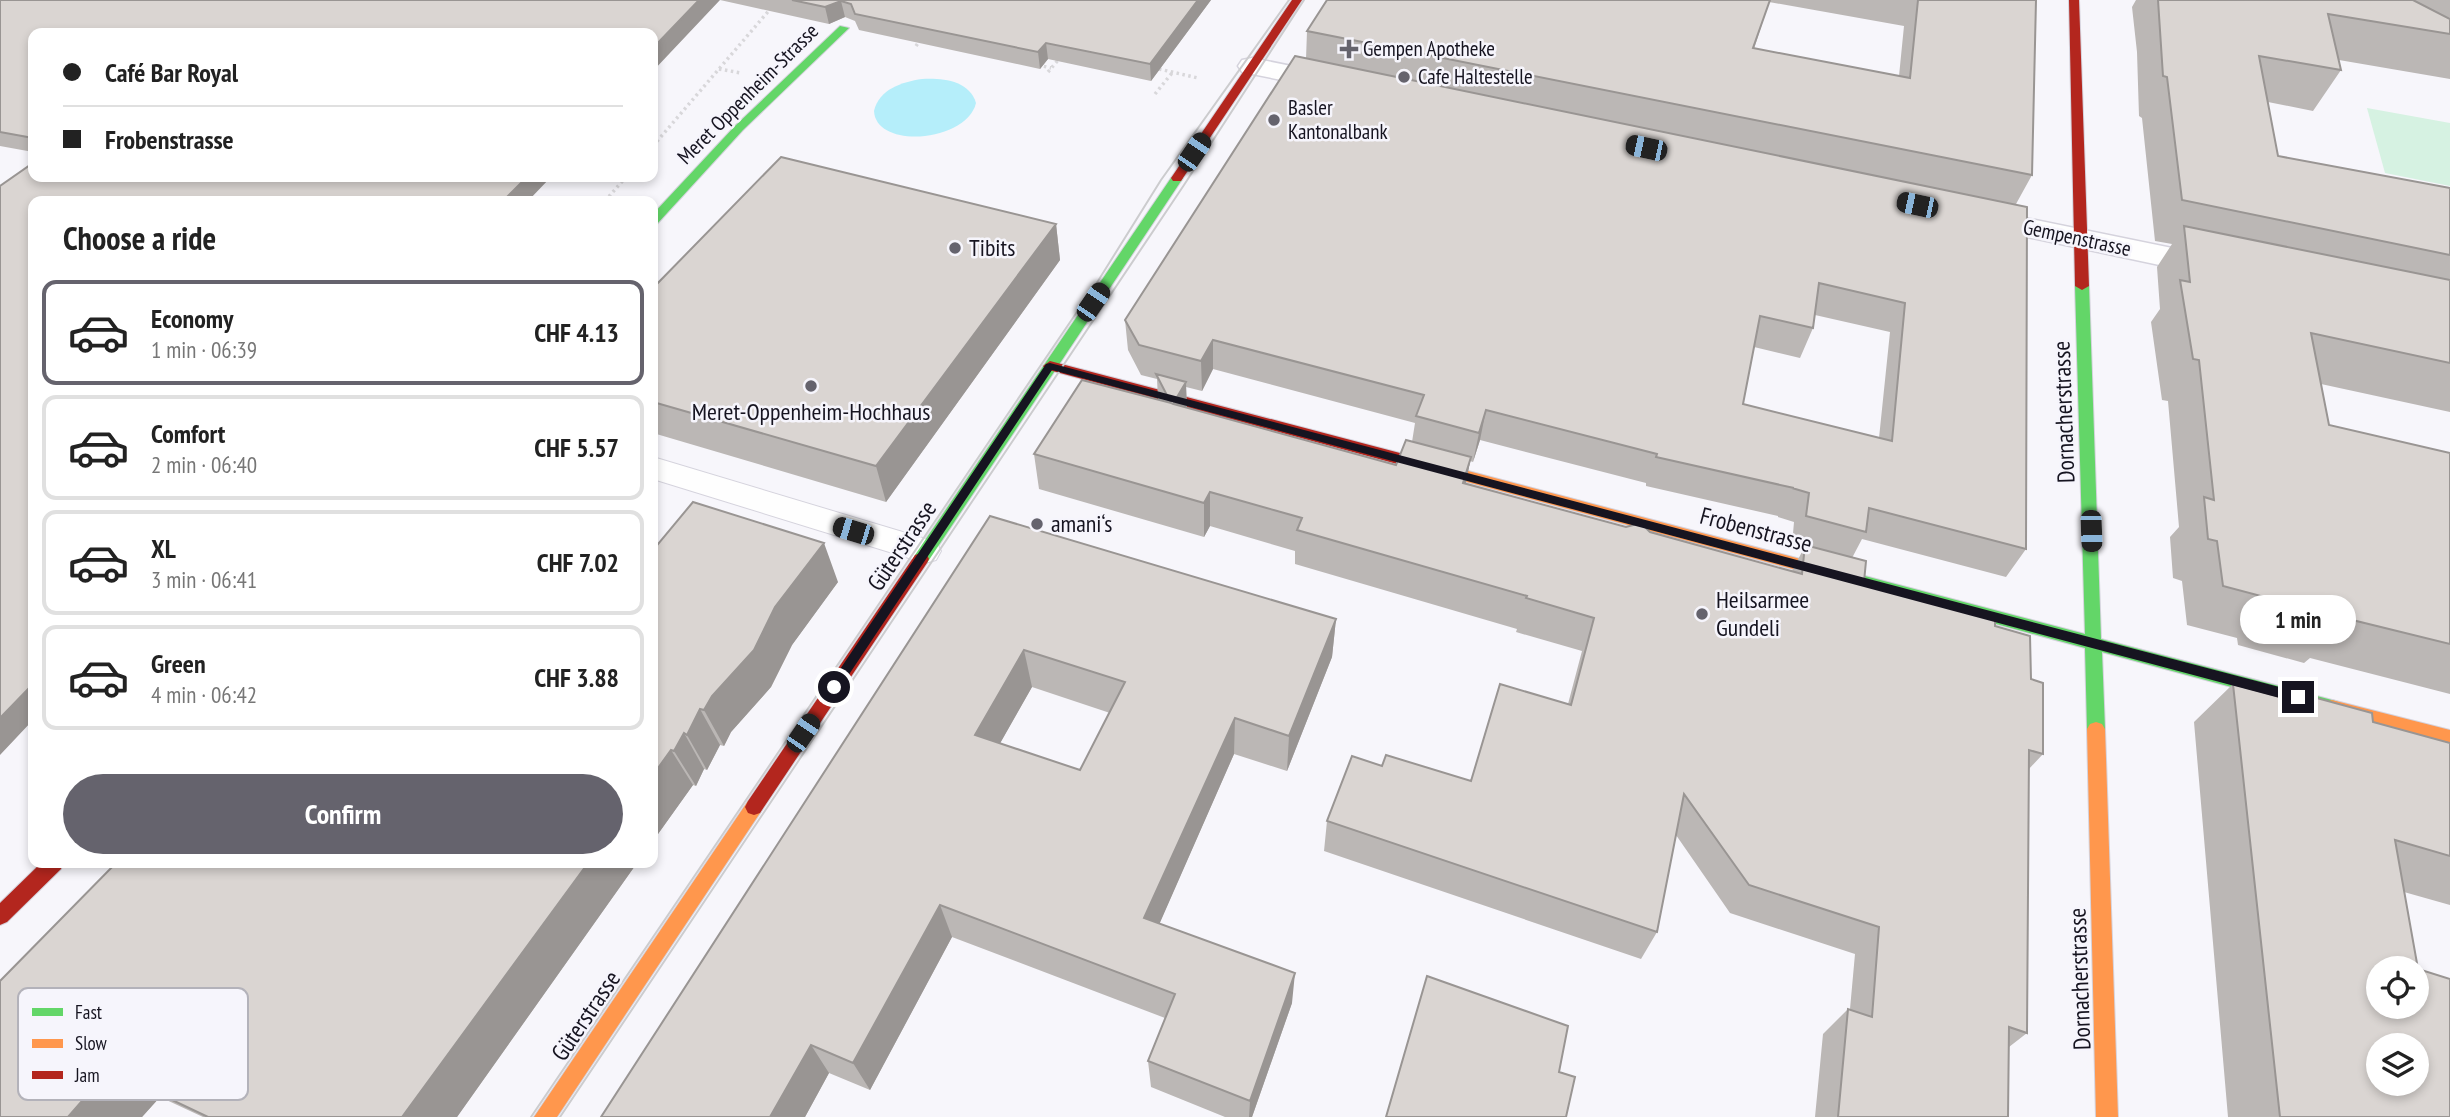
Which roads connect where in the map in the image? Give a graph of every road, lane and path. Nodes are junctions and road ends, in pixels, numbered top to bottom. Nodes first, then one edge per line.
1 (778, 0) edge
2 (1297, 0) edge
3 (2074, 0) edge
4 (844, 28) dead end
5 (1064, 53) edge
6 (1026, 62) edge
7 (1252, 66) junction
8 (1172, 73) dead end
9 (1361, 88) edge
10 (1155, 94) dead end
11 (658, 140) edge
12 (622, 182) edge
13 (609, 196) edge
14 (1945, 210) edge
15 (658, 216) edge
16 (2080, 239) junction
17 (2245, 273) edge
18 (1050, 366) junction
19 (658, 470) edge
20 (925, 551) junction
21 (2094, 643) junction
22 (2450, 738) edge
23 (49, 868) edge
24 (0, 916) edge
25 (545, 1117) edge
26 (2107, 1117) edge

1 - 11 path
2 - 7 street, Güterstrasse
3 - 16 street, Dornacherstrasse
4 - 15 street, Meret Oppenheim-Strasse
5 - 6 path
7 - 9 street
7 - 18 street, Güterstrasse
8 - 10 path
12 - 13 path
14 - 16 street, Gempenstrasse
16 - 17 street, Gempenstrasse
16 - 21 street, Dornacherstrasse
18 - 20 street, Güterstrasse
18 - 21 street, Frobenstrasse
19 - 20 lane
20 - 25 street, Güterstrasse
21 - 22 street, Frobenstrasse
21 - 26 street, Dornacherstrasse
23 - 24 street

